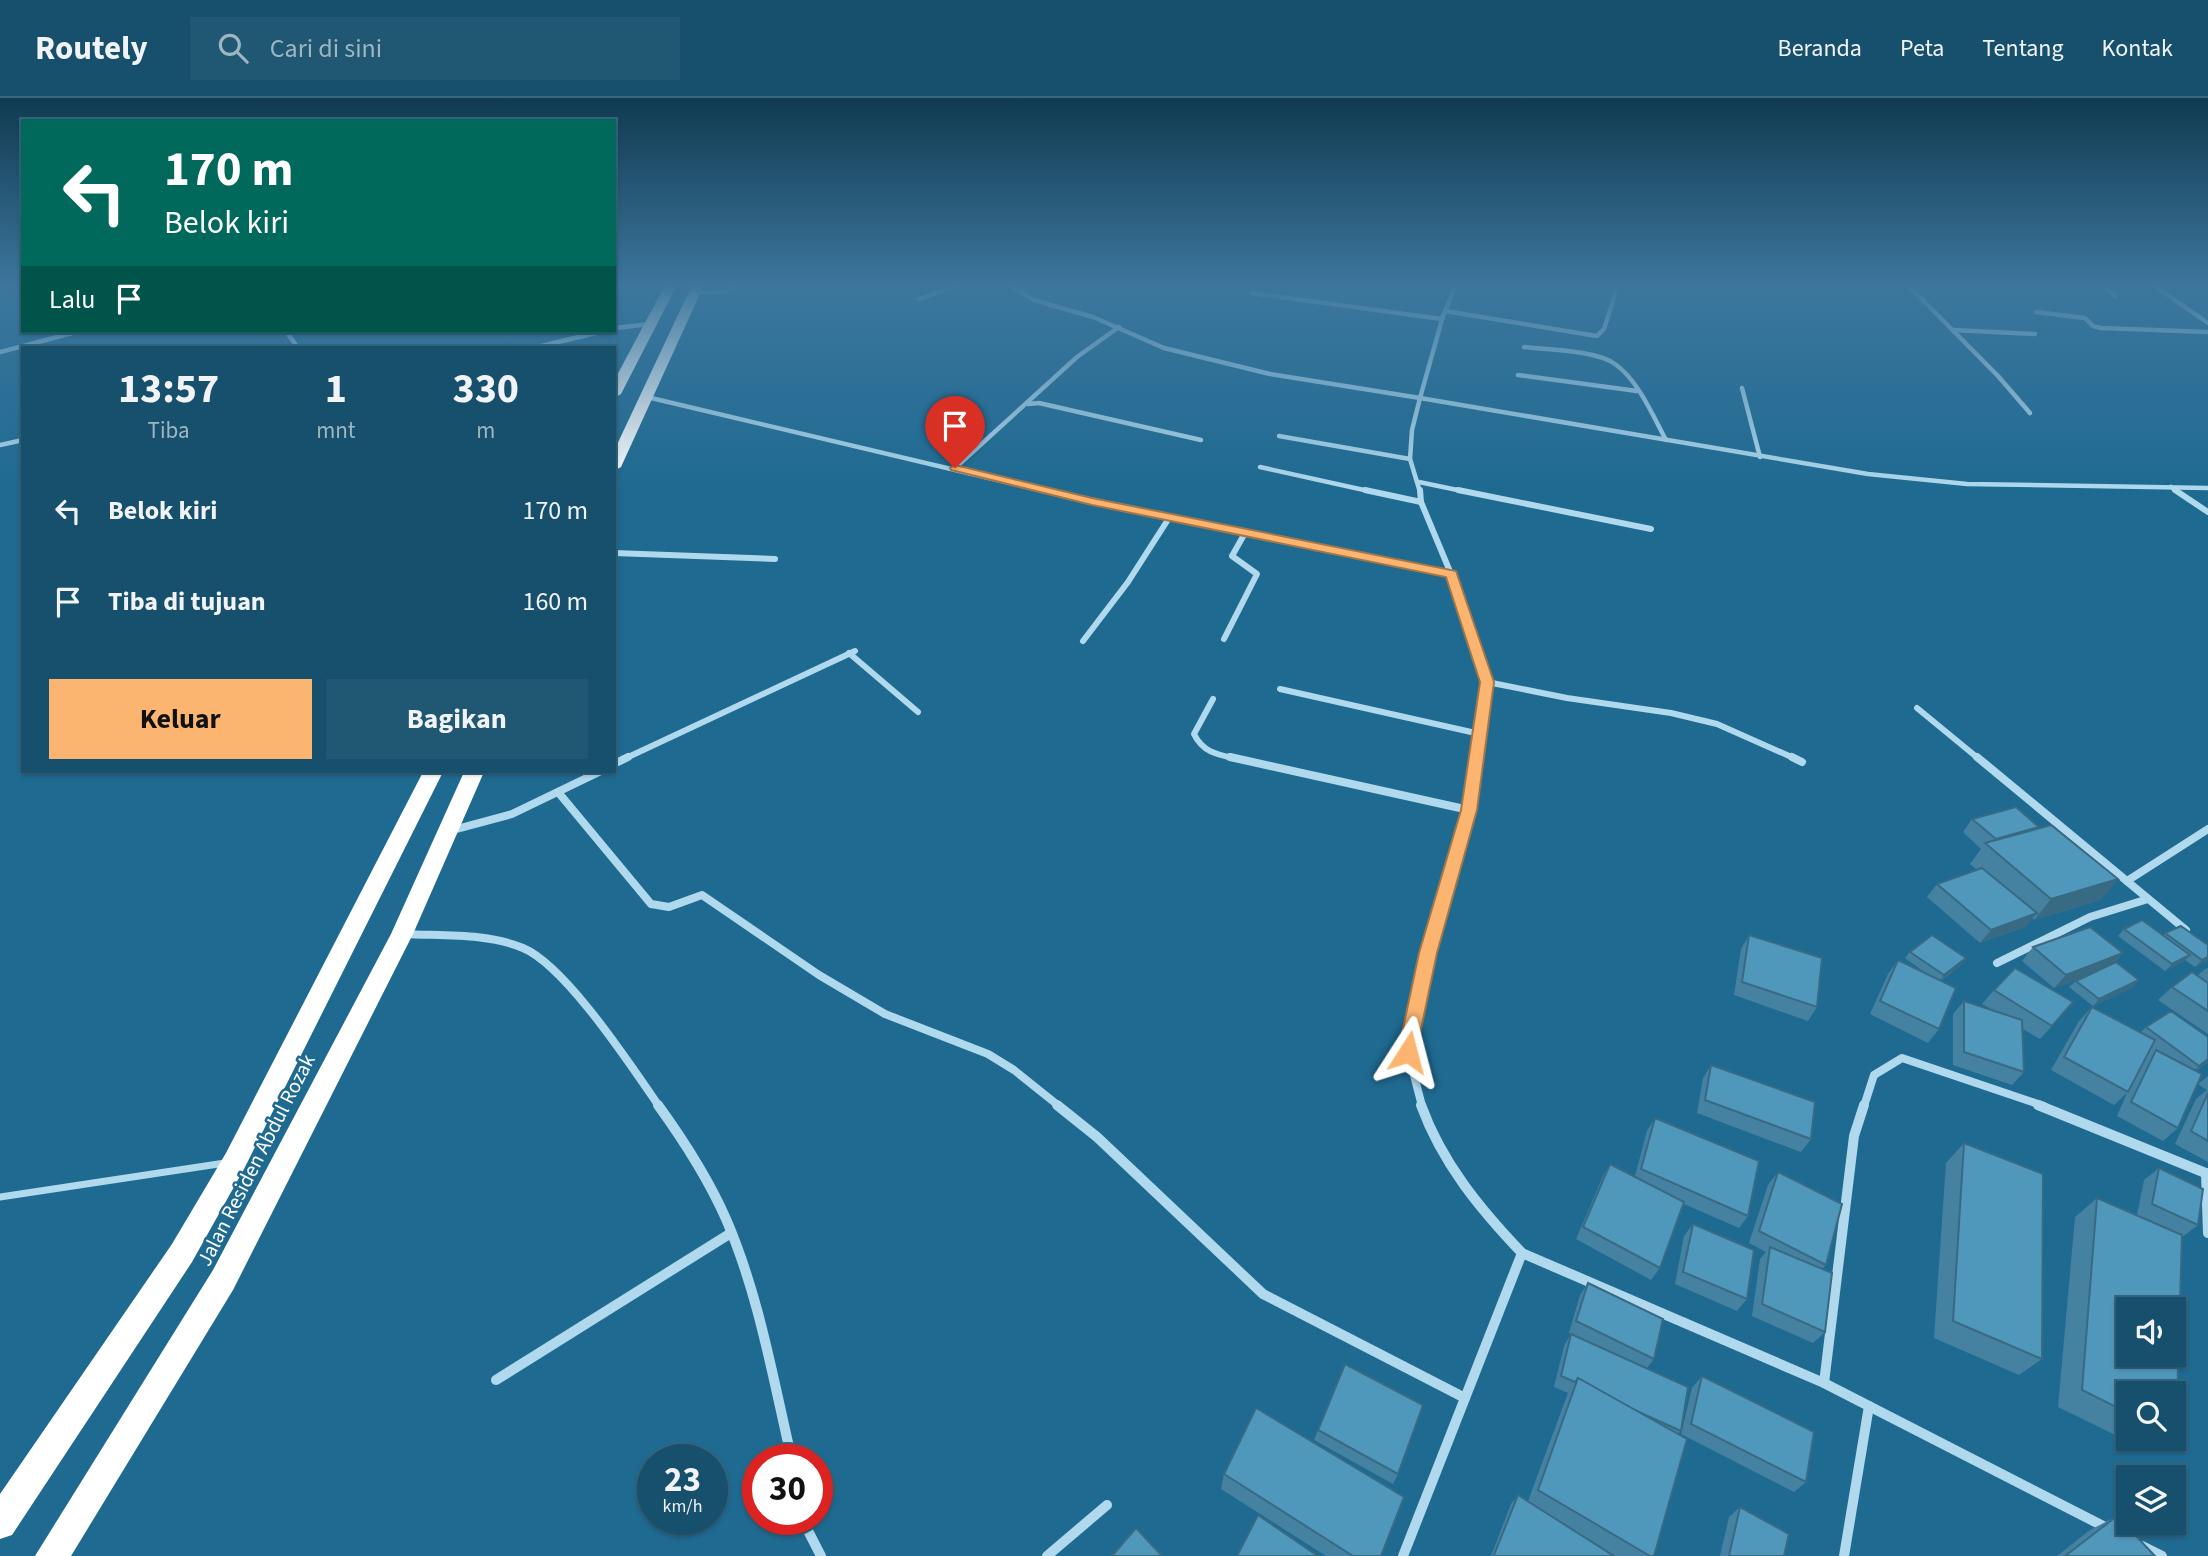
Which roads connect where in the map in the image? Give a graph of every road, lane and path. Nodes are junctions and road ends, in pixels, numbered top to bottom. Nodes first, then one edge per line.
1 (636, 353) edge
2 (667, 353) edge
3 (1083, 353) edge
4 (1184, 353) edge
5 (1433, 353) edge
6 (1561, 353) edge
7 (1974, 353) edge
8 (1518, 375) dead end
9 (1742, 388) dead end
10 (616, 390) edge
11 (1637, 391) junction
12 (647, 397) junction
13 (1420, 398) junction
14 (1027, 404) junction
15 (2030, 413) dead end
16 (1279, 436) dead end
17 (21, 440) edge
18 (1201, 440) dead end
19 (1666, 440) junction
20 (0, 445) edge
21 (1760, 457) junction
22 (1410, 459) junction
23 (616, 463) edge
24 (1260, 467) dead end
25 (955, 468) junction
26 (1419, 482) junction
27 (2171, 486) junction
28 (2208, 488) edge
29 (1421, 502) junction
30 (2208, 512) edge
31 (1169, 518) junction
32 (1651, 529) dead end
33 (1245, 533) junction
34 (616, 553) edge
35 (775, 559) dead end
36 (1451, 574) junction
37 (1224, 639) dead end
38 (1083, 641) dead end
39 (1487, 682) junction
40 (1280, 689) dead end
41 (1213, 699) dead end
42 (1917, 709) dead end
43 (918, 712) dead end
44 (1480, 734) junction
45 (1802, 762) dead end
46 (616, 763) edge
47 (432, 773) edge
48 (474, 773) edge
49 (597, 773) edge
50 (558, 792) junction
51 (1469, 810) junction
52 (2208, 829) edge
53 (449, 831) junction
54 (2127, 881) junction
55 (2148, 898) junction
56 (402, 934) junction
57 (2198, 940) edge
58 (1997, 963) dead end
59 (235, 1161) junction
60 (2207, 1173) edge
61 (0, 1198) edge
62 (731, 1233) junction
63 (2208, 1233) edge
64 (1521, 1253) junction
65 (496, 1380) dead end
66 (1824, 1383) junction
67 (1465, 1398) junction
68 (1869, 1406) junction
69 (788, 1444) edge
70 (1107, 1505) dead end
71 (0, 1522) edge
72 (2113, 1531) edge
73 (810, 1535) edge
74 (2138, 1544) edge
75 (52, 1556) edge
76 (821, 1556) edge
77 (1047, 1556) edge
78 (1403, 1556) edge
79 (1844, 1556) edge
80 (2162, 1556) edge

1 - 10 highway
2 - 12 highway
3 - 14 street
4 - 13 street
5 - 13 street
6 - 11 street
7 - 15 street
8 - 11 street
9 - 21 street
11 - 19 street
12 - 23 highway
12 - 25 street
13 - 19 street
13 - 22 street
14 - 18 street
14 - 25 street
16 - 22 street
17 - 20 street
19 - 21 street
21 - 27 street
22 - 26 street
24 - 29 street
25 - 31 street
26 - 29 street
26 - 32 street
27 - 28 street
27 - 30 street
29 - 36 street
31 - 33 street
31 - 38 street
33 - 36 street
33 - 37 street
34 - 35 street
36 - 39 street
39 - 44 street
39 - 45 street
40 - 44 street
41 - 51 street
42 - 54 street
43 - 46 street
44 - 51 street
47 - 59 highway, Jalan Residen Abdul Rozak
48 - 53 highway, Jalan Residen Abdul Rozak
49 - 50 street
50 - 53 street
50 - 67 street
51 - 64 street
52 - 54 street
53 - 56 highway, Jalan Residen Abdul Rozak
54 - 55 street
55 - 57 street
55 - 58 street
56 - 62 street
56 - 75 highway, Jalan Residen Abdul Rozak
59 - 61 lane
59 - 71 highway, Jalan Residen Abdul Rozak
60 - 63 street
60 - 66 street
62 - 65 street
62 - 69 street
64 - 66 street
64 - 67 street
66 - 68 street
67 - 78 street
68 - 72 street
68 - 79 street
70 - 77 street
73 - 76 street
74 - 80 street

